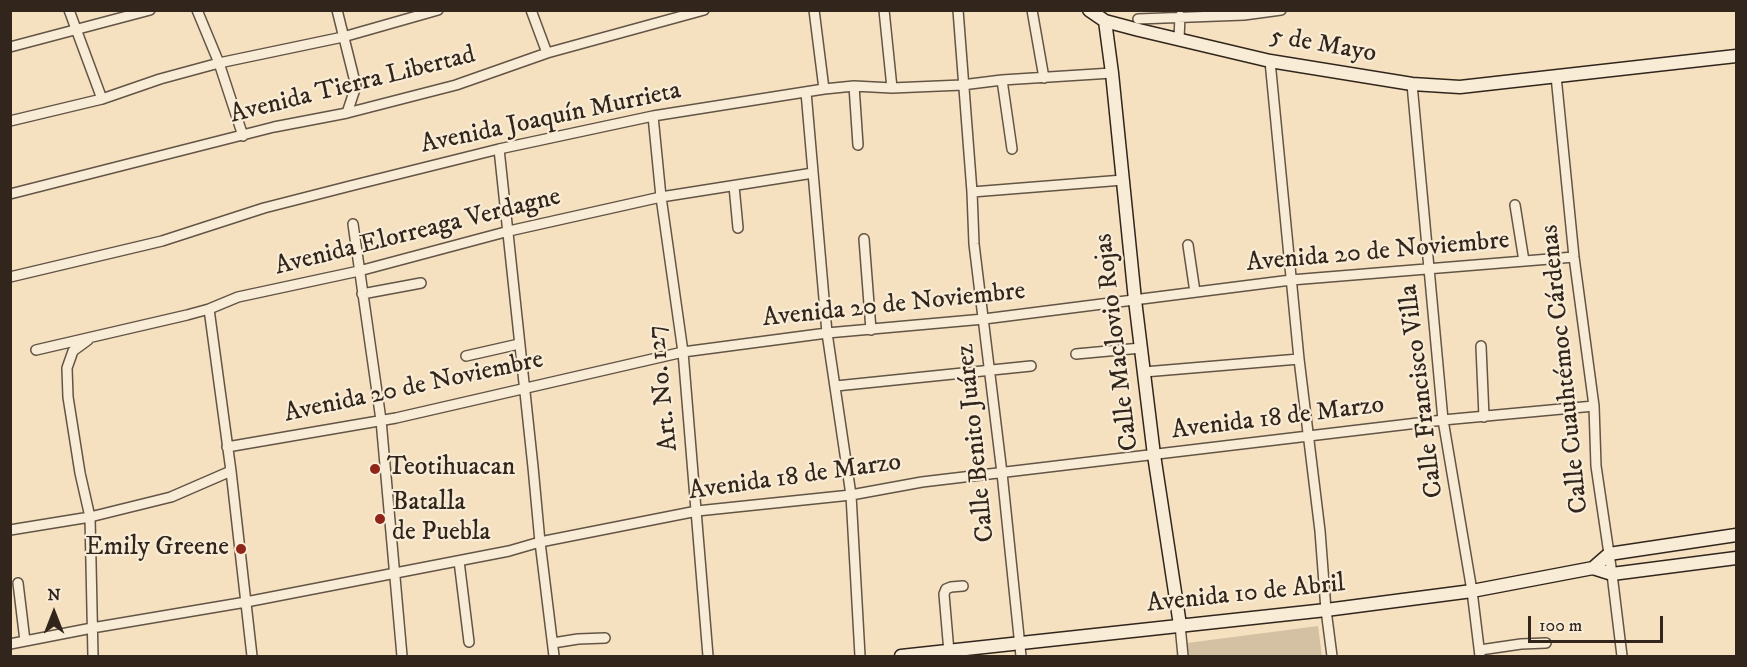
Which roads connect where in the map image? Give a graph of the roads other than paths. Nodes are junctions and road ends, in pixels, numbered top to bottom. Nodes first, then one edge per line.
1 (69, 10) edge
2 (150, 10) edge
3 (197, 10) edge
4 (337, 10) edge
5 (438, 10) edge
6 (531, 10) edge
7 (704, 10) edge
8 (814, 10) edge
9 (884, 10) edge
10 (958, 10) edge
11 (1032, 10) edge
12 (1089, 10) edge
13 (1281, 10) edge
14 (1180, 16) junction
15 (1138, 20) edge
16 (1105, 21) junction
17 (77, 29) junction
18 (343, 37) junction
19 (1179, 39) junction
20 (10, 47) edge
21 (547, 53) junction
22 (1737, 56) edge
23 (1270, 61) junction
24 (219, 63) junction
25 (1112, 73) junction
26 (1556, 75) junction
27 (1044, 78) junction
28 (1002, 80) junction
29 (1412, 84) junction
30 (962, 85) junction
31 (854, 86) junction
32 (892, 88) junction
33 (824, 89) junction
34 (806, 92) junction
35 (102, 99) junction
36 (347, 113) junction
37 (653, 116) junction
38 (10, 121) edge
39 (243, 136) junction
40 (858, 145) dead end
41 (499, 149) junction
42 (1012, 149) dead end
43 (813, 174) junction
44 (1122, 180) junction
45 (734, 186) junction
46 (972, 192) junction
47 (10, 194) edge
48 (661, 197) junction
49 (1515, 205) dead end
50 (353, 224) dead end
51 (738, 228) dead end
52 (509, 231) junction
53 (864, 239) dead end
54 (1188, 245) dead end
55 (1574, 257) junction
56 (1524, 261) junction
57 (1430, 270) junction
58 (359, 272) junction
59 (10, 277) edge
60 (1291, 280) junction
61 (421, 283) dead end
62 (1195, 292) junction
63 (362, 294) junction
64 (1135, 300) junction
65 (209, 309) junction
66 (984, 319) junction
67 (871, 330) junction
68 (827, 333) junction
69 (92, 336) junction
70 (519, 344) junction
71 (1481, 346) dead end
72 (1141, 348) junction
73 (36, 350) dead end
74 (683, 352) junction
75 (1076, 354) dead end
76 (466, 356) dead end
77 (1299, 358) junction
78 (1031, 366) dead end
79 (990, 369) junction
80 (1144, 372) junction
81 (836, 386) junction
82 (525, 387) junction
83 (1594, 406) junction
84 (1484, 417) junction
85 (381, 420) junction
86 (1443, 420) junction
87 (1307, 436) junction
88 (227, 447) junction
89 (1154, 455) junction
90 (231, 471) junction
91 (1002, 473) junction
92 (851, 495) junction
93 (697, 511) junction
94 (90, 517) junction
95 (10, 530) edge
96 (1737, 535) edge
97 (540, 542) junction
98 (1609, 555) junction
99 (1737, 558) edge
100 (459, 561) junction
101 (1593, 568) junction
102 (393, 572) junction
103 (1612, 574) junction
104 (18, 584) dead end
105 (963, 586) dead end
106 (1472, 591) junction
107 (246, 602) junction
108 (1326, 610) junction
109 (1180, 625) junction
110 (92, 628) junction
111 (605, 638) dead end
112 (25, 641) junction
113 (469, 642) dead end
114 (553, 643) junction
115 (1546, 643) dead end
116 (10, 644) edge
117 (1020, 651) edge
118 (949, 652) junction
119 (1480, 653) edge
120 (93, 657) edge
121 (252, 657) edge
122 (402, 657) edge
123 (554, 657) edge
124 (708, 657) edge
125 (860, 657) edge
126 (901, 657) edge
127 (1184, 657) edge
128 (1332, 657) edge
129 (1622, 657) edge

1 - 17 street
2 - 17 street
3 - 24 street
4 - 18 street
5 - 18 street
6 - 21 street
7 - 21 street, Avenida Tierra Libertad
8 - 33 street
9 - 32 street
10 - 30 street, Calle Benito Juárez
11 - 27 street
12 - 16 street, 5 de Mayo
13 - 14 street
14 - 15 street
14 - 19 street
15 - 16 street, 5 de Mayo
15 - 19 street, 5 de Mayo
16 - 25 street, Calle Maclovio Rojas
17 - 20 street
17 - 35 street
18 - 24 street
18 - 36 street
19 - 23 street, 5 de Mayo
21 - 36 street, Avenida Tierra Libertad
22 - 26 street, 5 de Mayo
23 - 29 street, 5 de Mayo
23 - 60 street
24 - 35 street
24 - 39 street
25 - 27 street, Avenida Joaquín Murrieta
25 - 44 street, Calle Maclovio Rojas
26 - 29 street, 5 de Mayo
26 - 55 street, Calle Cuauhtémoc Cárdenas
27 - 28 street, Avenida Joaquín Murrieta
28 - 30 street, Avenida Joaquín Murrieta
28 - 42 street
29 - 57 street, Calle Francisco Villa
30 - 32 street, Avenida Joaquín Murrieta
30 - 46 street, Calle Benito Juárez
31 - 32 street, Avenida Joaquín Murrieta
31 - 33 street, Avenida Joaquín Murrieta
31 - 40 street
33 - 34 street, Avenida Joaquín Murrieta
34 - 37 street, Avenida Joaquín Murrieta
34 - 43 street
35 - 38 street
36 - 39 street, Avenida Tierra Libertad
37 - 41 street, Avenida Joaquín Murrieta
37 - 48 street, Art. No. 127
39 - 47 street, Avenida Tierra Libertad
41 - 52 street
41 - 59 street, Avenida Joaquín Murrieta
43 - 45 street, Avenida Elorreaga Verdagne
43 - 68 street
44 - 46 street
44 - 64 street, Calle Maclovio Rojas
45 - 48 street, Avenida Elorreaga Verdagne
45 - 51 street
46 - 66 street, Calle Benito Juárez
48 - 52 street, Avenida Elorreaga Verdagne
48 - 74 street, Art. No. 127
49 - 56 street
50 - 58 street
52 - 58 street, Avenida Elorreaga Verdagne
52 - 70 street
53 - 67 street
54 - 62 street
55 - 56 street, Avenida 20 de Noviembre
55 - 83 street, Calle Cuauhtémoc Cárdenas
56 - 57 street, Avenida 20 de Noviembre
57 - 60 street, Avenida 20 de Noviembre
57 - 86 street, Calle Francisco Villa
58 - 63 street
58 - 65 street, Avenida Elorreaga Verdagne
60 - 62 street, Avenida 20 de Noviembre
60 - 77 street
61 - 63 street
62 - 64 street, Avenida 20 de Noviembre
63 - 85 street
64 - 66 street, Avenida 20 de Noviembre
64 - 72 street, Calle Maclovio Rojas
65 - 69 street, Avenida Elorreaga Verdagne
65 - 88 street
66 - 67 street, Avenida 20 de Noviembre
66 - 79 street, Calle Benito Juárez
67 - 68 street, Avenida 20 de Noviembre
68 - 74 street, Avenida 20 de Noviembre
68 - 81 street
69 - 73 street, Avenida Elorreaga Verdagne
69 - 94 street
70 - 76 street
70 - 82 street
71 - 84 street
72 - 75 street
72 - 80 street, Calle Maclovio Rojas
74 - 82 street, Avenida 20 de Noviembre
74 - 93 street, Art. No. 127
77 - 80 street
77 - 87 street
78 - 79 street
79 - 81 street
79 - 91 street, Calle Benito Juárez
80 - 89 street, Calle Maclovio Rojas
81 - 92 street
82 - 85 street, Avenida 20 de Noviembre
82 - 97 street
83 - 84 street, Avenida 18 de Marzo
83 - 98 street, Calle Cuauhtémoc Cárdenas
84 - 86 street, Avenida 18 de Marzo
85 - 88 street, Avenida 20 de Noviembre
85 - 102 street
86 - 87 street, Avenida 18 de Marzo
86 - 106 street, Calle Francisco Villa
87 - 89 street, Avenida 18 de Marzo
87 - 108 street
88 - 90 street
89 - 91 street, Avenida 18 de Marzo
89 - 109 street, Calle Maclovio Rojas
90 - 94 street
90 - 107 street
91 - 92 street, Avenida 18 de Marzo
91 - 117 street, Calle Benito Juárez
92 - 93 street, Avenida 18 de Marzo
92 - 125 street
93 - 97 street, Avenida 18 de Marzo
93 - 124 street, Art. No. 127
94 - 95 street
94 - 110 street
96 - 98 street
97 - 100 street, Avenida 18 de Marzo
97 - 114 street
98 - 101 street
98 - 103 street, Calle Cuauhtémoc Cárdenas
99 - 103 street
100 - 102 street, Avenida 18 de Marzo
100 - 113 street
101 - 103 street
101 - 106 street, Avenida 10 de Abril
102 - 107 street, Avenida 18 de Marzo
102 - 122 street
103 - 129 street, Calle Cuauhtémoc Cárdenas
104 - 112 street
105 - 118 street
106 - 108 street, Avenida 10 de Abril
106 - 119 street, Calle Francisco Villa
107 - 110 street, Avenida 18 de Marzo
107 - 121 street
108 - 109 street, Avenida 10 de Abril
108 - 128 street
109 - 117 street, Avenida 10 de Abril
109 - 127 street, Calle Maclovio Rojas
110 - 112 street, Avenida 18 de Marzo
110 - 120 street
111 - 114 street
112 - 116 street, Avenida 18 de Marzo
114 - 123 street
115 - 119 street
117 - 118 street, Avenida 10 de Abril
118 - 126 street, Avenida 10 de Abril

